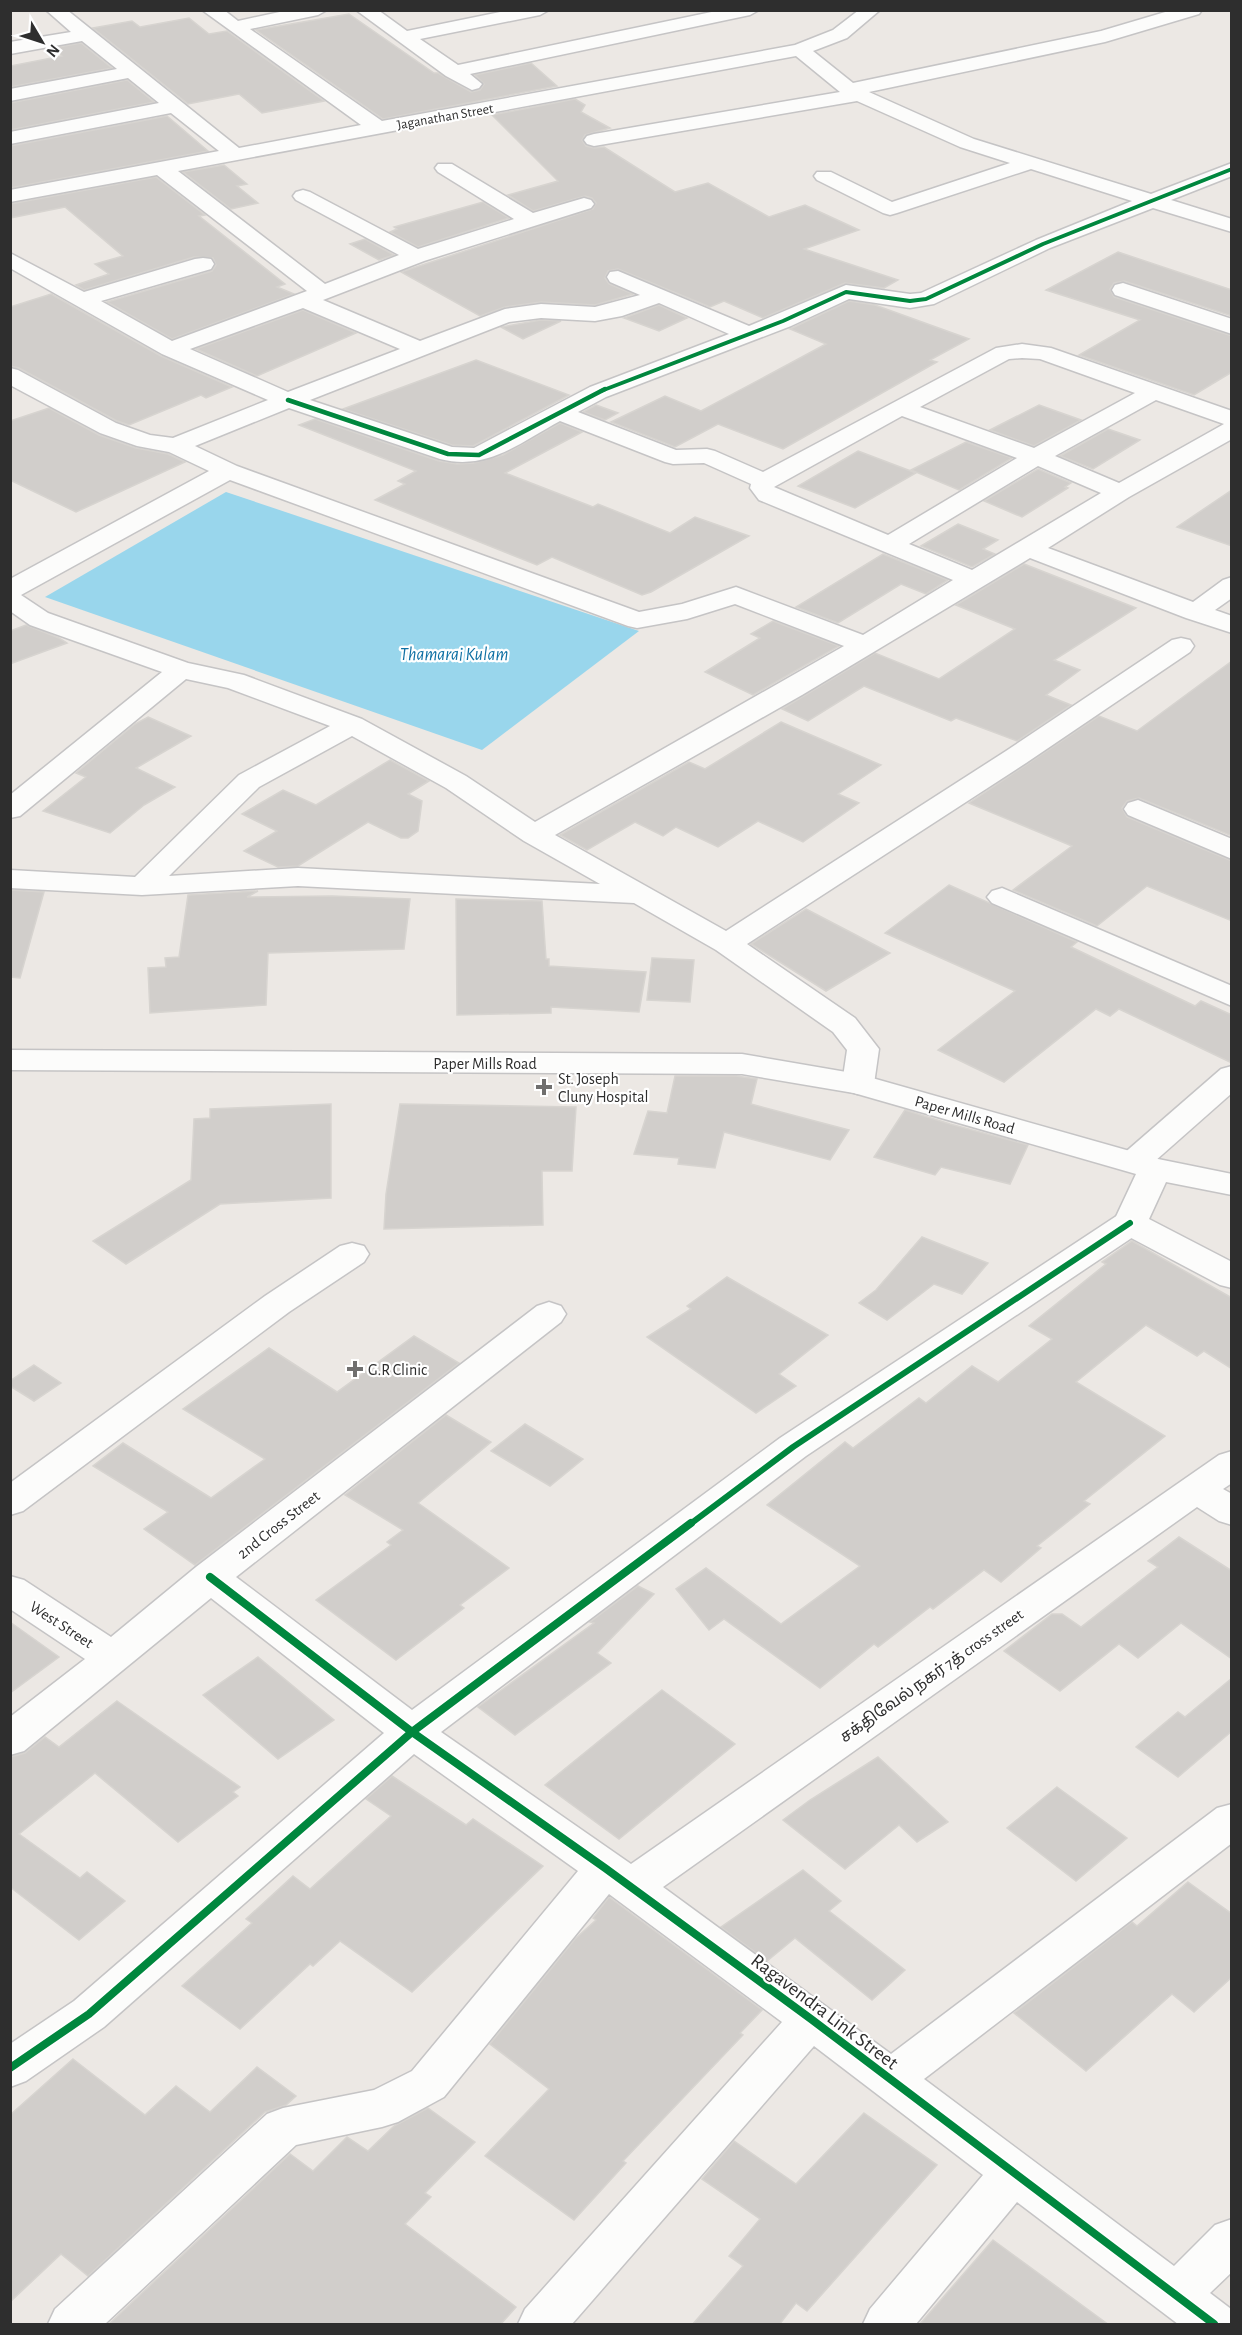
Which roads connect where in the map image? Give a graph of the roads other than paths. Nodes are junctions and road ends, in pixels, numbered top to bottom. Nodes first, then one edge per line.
1 (55, 10) edge
2 (211, 10) edge
3 (318, 10) edge
4 (365, 10) edge
5 (540, 10) edge
6 (750, 10) edge
7 (836, 10) edge
8 (1193, 10) edge
9 (865, 14) edge
10 (235, 27) junction
11 (85, 35) junction
12 (404, 37) junction
13 (10, 48) edge
14 (800, 50) junction
15 (132, 72) junction
16 (453, 72) junction
17 (853, 93) junction
18 (10, 95) edge
19 (175, 106) junction
20 (503, 106) junction
21 (378, 128) junction
22 (10, 138) edge
23 (594, 140) dead end
24 (234, 154) junction
25 (1030, 163) junction
26 (160, 167) junction
27 (445, 168) dead end
28 (1232, 169) edge
29 (824, 176) dead end
30 (10, 196) edge
31 (303, 196) dead end
32 (1153, 200) junction
33 (584, 204) dead end
34 (532, 221) junction
35 (1232, 226) edge
36 (416, 256) junction
37 (10, 259) edge
38 (204, 264) dead end
39 (618, 277) dead end
40 (1123, 290) dead end
41 (313, 296) junction
42 (658, 296) junction
43 (80, 300) junction
44 (1232, 327) edge
45 (747, 334) junction
46 (420, 349) junction
47 (170, 350) junction
48 (10, 375) edge
49 (1154, 392) junction
50 (288, 400) junction
51 (901, 408) junction
52 (557, 412) junction
53 (1232, 419) edge
54 (1232, 429) edge
55 (175, 446) junction
56 (1036, 457) junction
57 (228, 471) junction
58 (764, 481) junction
59 (1120, 492) junction
60 (889, 545) junction
61 (1028, 549) junction
62 (972, 579) junction
63 (1232, 585) edge
64 (10, 590) edge
65 (10, 599) edge
66 (1195, 612) junction
67 (1232, 625) edge
68 (864, 645) junction
69 (1181, 646) dead end
70 (181, 670) junction
71 (352, 725) junction
72 (1138, 809) dead end
73 (10, 810) edge
74 (534, 835) junction
75 (1232, 850) edge
76 (10, 879) edge
77 (142, 886) junction
78 (639, 896) junction
79 (1002, 897) dead end
80 (727, 944) junction
81 (1232, 997) edge
82 (10, 1060) edge
83 (1232, 1076) edge
84 (858, 1084) junction
85 (1145, 1166) junction
86 (1232, 1185) edge
87 (1130, 1223) junction
88 (352, 1254) dead end
89 (1232, 1277) edge
90 (549, 1314) dead end
91 (1232, 1464) edge
92 (1196, 1489) junction
93 (10, 1502) edge
94 (1232, 1512) edge
95 (210, 1577) junction
96 (10, 1590) edge
97 (113, 1658) junction
98 (412, 1732) junction
99 (10, 1740) edge
100 (1232, 1820) edge
101 (618, 1877) junction
102 (811, 2019) junction
103 (10, 2068) edge
104 (890, 2080) junction
105 (1013, 2173) junction
106 (1232, 2240) edge
107 (1176, 2296) junction
108 (72, 2325) edge
109 (542, 2325) edge
110 (887, 2325) edge
111 (1214, 2325) edge

1 - 11 street
2 - 10 street
3 - 10 street
4 - 12 street
5 - 12 street
6 - 16 street
7 - 9 street
8 - 17 street
9 - 14 street, Jaganathan Street
10 - 21 street
11 - 13 street
11 - 15 street
12 - 16 street
14 - 17 street
14 - 20 street, Jaganathan Street
15 - 18 street
15 - 19 street
16 - 20 street
17 - 23 street
17 - 25 street
19 - 22 street
19 - 24 street
20 - 21 street, Jaganathan Street
21 - 24 street, Jaganathan Street
24 - 26 street, Jaganathan Street
25 - 29 street
25 - 32 street
26 - 30 street, Jaganathan Street
26 - 41 street
27 - 34 street
28 - 32 street
31 - 36 street
32 - 35 street
32 - 45 street
33 - 34 street
34 - 36 street
36 - 41 street
37 - 43 street
38 - 43 street
39 - 42 street
40 - 44 street
41 - 46 street
41 - 47 street
42 - 45 street
42 - 46 street
43 - 47 street
45 - 52 street
46 - 50 street
47 - 50 street
48 - 55 street
49 - 51 street
49 - 53 street
49 - 56 street
50 - 52 street
50 - 55 street
51 - 56 street
51 - 58 street
52 - 58 street
54 - 59 street
55 - 57 street
56 - 59 street
56 - 60 street
57 - 64 street
57 - 68 street
58 - 60 street
59 - 61 street
60 - 62 street
61 - 62 street
61 - 66 street
62 - 68 street
63 - 66 street
65 - 70 street
66 - 67 street
68 - 74 street
69 - 80 street
70 - 71 street
70 - 73 street
71 - 74 street
71 - 77 street
72 - 75 street
74 - 78 street
76 - 77 street
77 - 78 street
78 - 80 street
79 - 81 street
80 - 84 street
82 - 84 street, Paper Mills Road
83 - 85 street
84 - 85 street, Paper Mills Road
85 - 86 street, Paper Mills Road
85 - 87 street
87 - 89 street
87 - 98 street
88 - 93 street
90 - 95 street, 2nd Cross Street
91 - 92 street, சக்திவேல் நகர் 7த் cross street
92 - 94 street
92 - 101 street, சக்திவேல் நகர் 7த் cross street
95 - 97 street, 2nd Cross Street
95 - 98 street, Ragavendra Link Street
96 - 97 street, West Street
97 - 99 street, 2nd Cross Street
98 - 101 street, Ragavendra Link Street
98 - 103 street
100 - 104 street
101 - 102 street, Ragavendra Link Street
101 - 108 street, சக்திவேல் நகர் 7த் cross street
102 - 104 street, Ragavendra Link Street
102 - 109 street
104 - 105 street, Ragavendra Link Street
105 - 107 street, Ragavendra Link Street
105 - 110 street
106 - 107 street
107 - 111 street, Ragavendra Link Street

